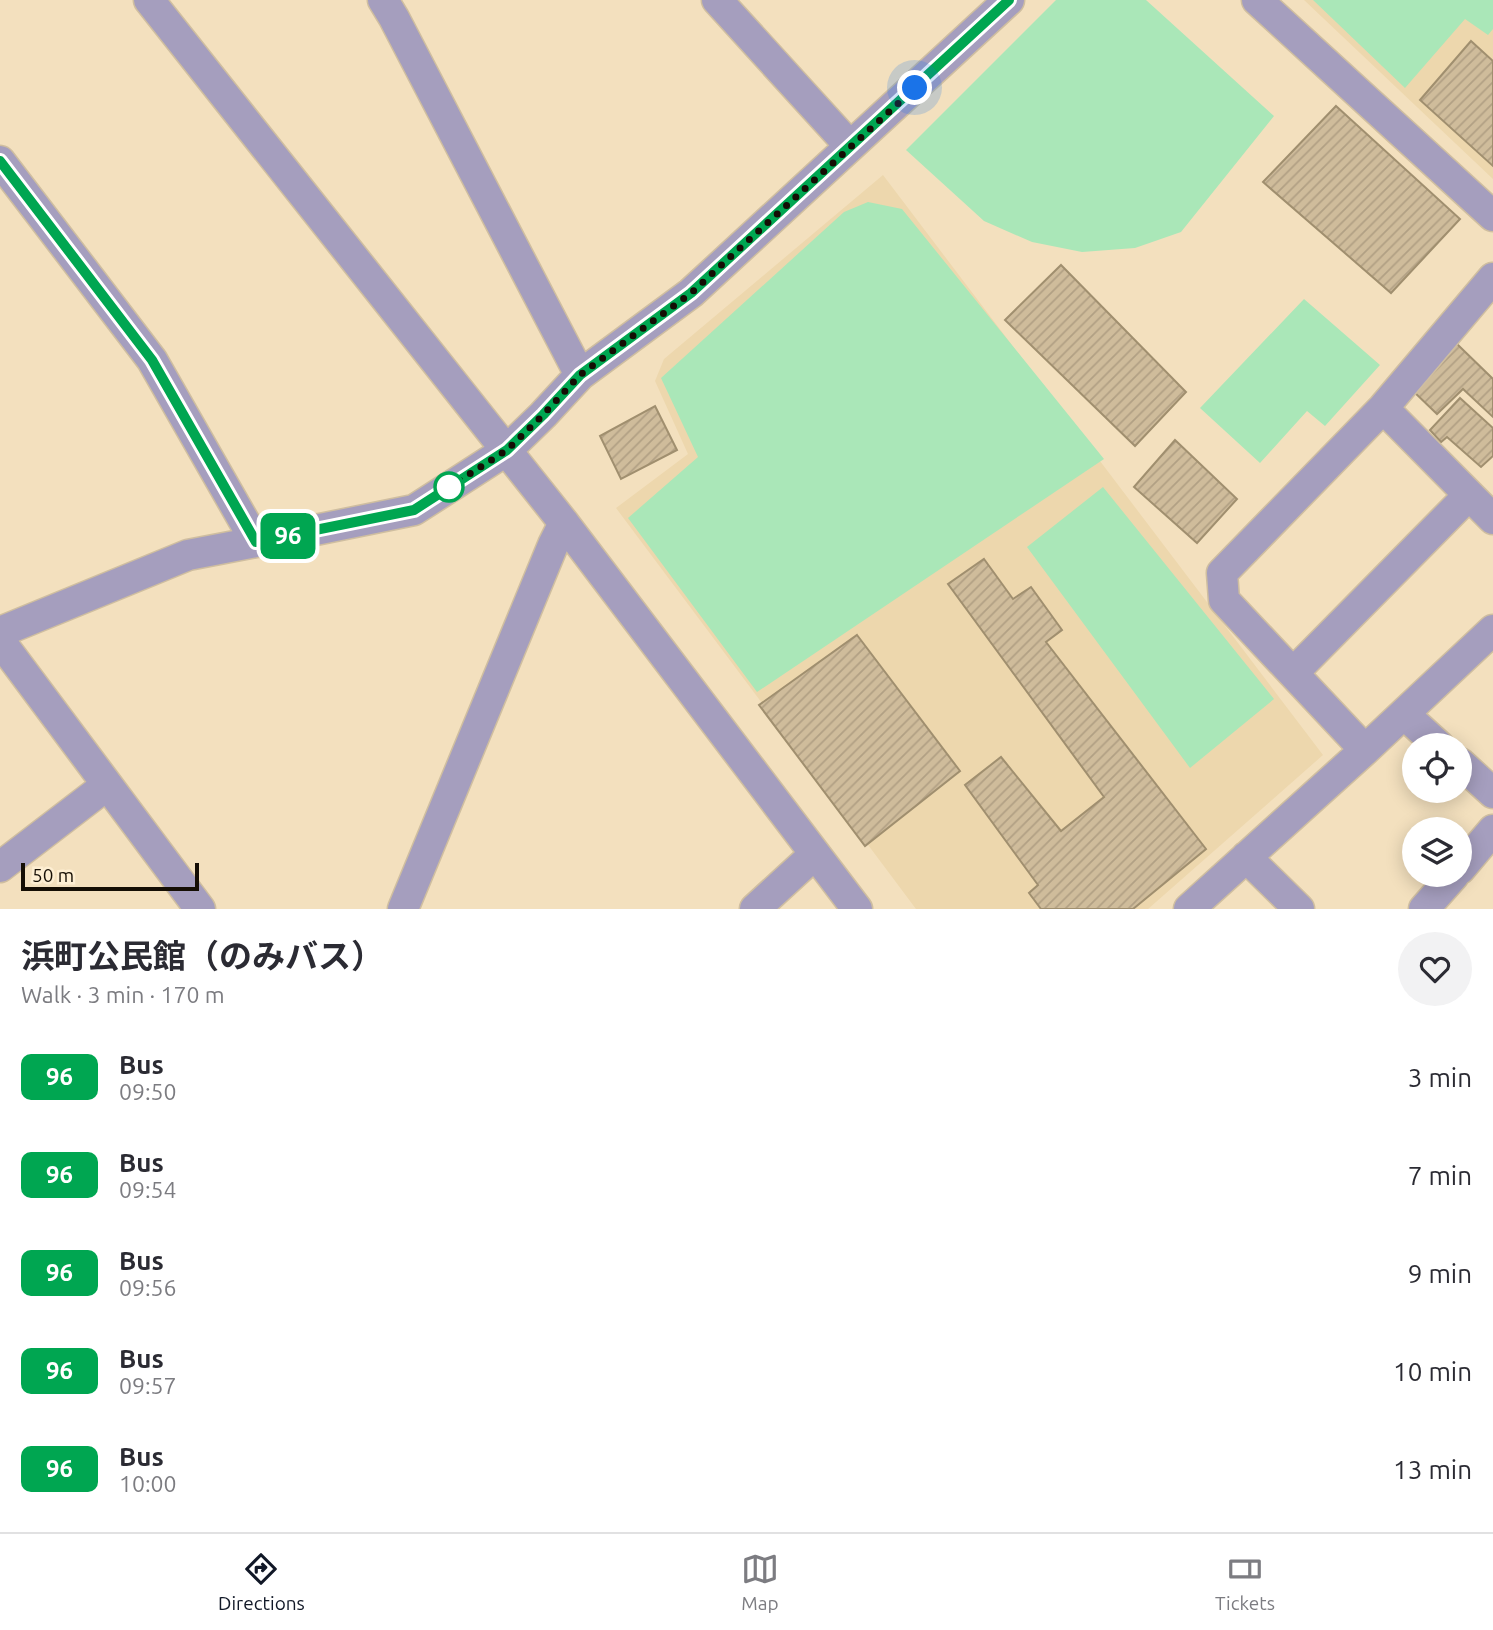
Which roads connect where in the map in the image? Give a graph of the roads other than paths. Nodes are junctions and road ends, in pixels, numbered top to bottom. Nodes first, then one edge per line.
1 (149, 0) edge
2 (383, 0) edge
3 (717, 0) edge
4 (1009, 0) edge
5 (1257, 0) edge
6 (850, 146) junction
7 (0, 161) edge
8 (1493, 216) edge
9 (1489, 291) edge
10 (580, 375) junction
11 (1383, 408) junction
12 (507, 450) junction
13 (1469, 495) junction
14 (1493, 519) edge
15 (564, 523) junction
16 (256, 542) junction
17 (1493, 630) edge
18 (0, 632) edge
19 (0, 641) edge
20 (1293, 673) junction
21 (1404, 714) junction
22 (1425, 733) edge
23 (1366, 750) junction
24 (1472, 774) edge
25 (107, 785) junction
26 (1493, 793) edge
27 (1493, 830) edge
28 (815, 854) junction
29 (1472, 855) edge
30 (1246, 857) junction
31 (0, 867) edge
32 (1443, 887) edge
33 (200, 909) edge
34 (403, 909) edge
35 (755, 909) edge
36 (857, 909) edge
37 (1189, 909) edge
38 (1299, 909) edge
39 (1424, 909) edge

1 - 12 street
2 - 10 street
3 - 6 street
4 - 6 street
5 - 8 street
6 - 10 street
7 - 16 street
9 - 11 street
10 - 12 street
11 - 13 street
11 - 20 street
12 - 15 street
12 - 16 street
13 - 14 street
13 - 20 street
15 - 28 street
15 - 34 street
16 - 18 street
17 - 21 street
19 - 25 street
20 - 23 street
21 - 22 street
21 - 23 street
23 - 30 street
24 - 26 street
25 - 31 street
25 - 33 street
27 - 29 street
28 - 35 street
28 - 36 street
30 - 37 street
30 - 38 street
32 - 39 street

